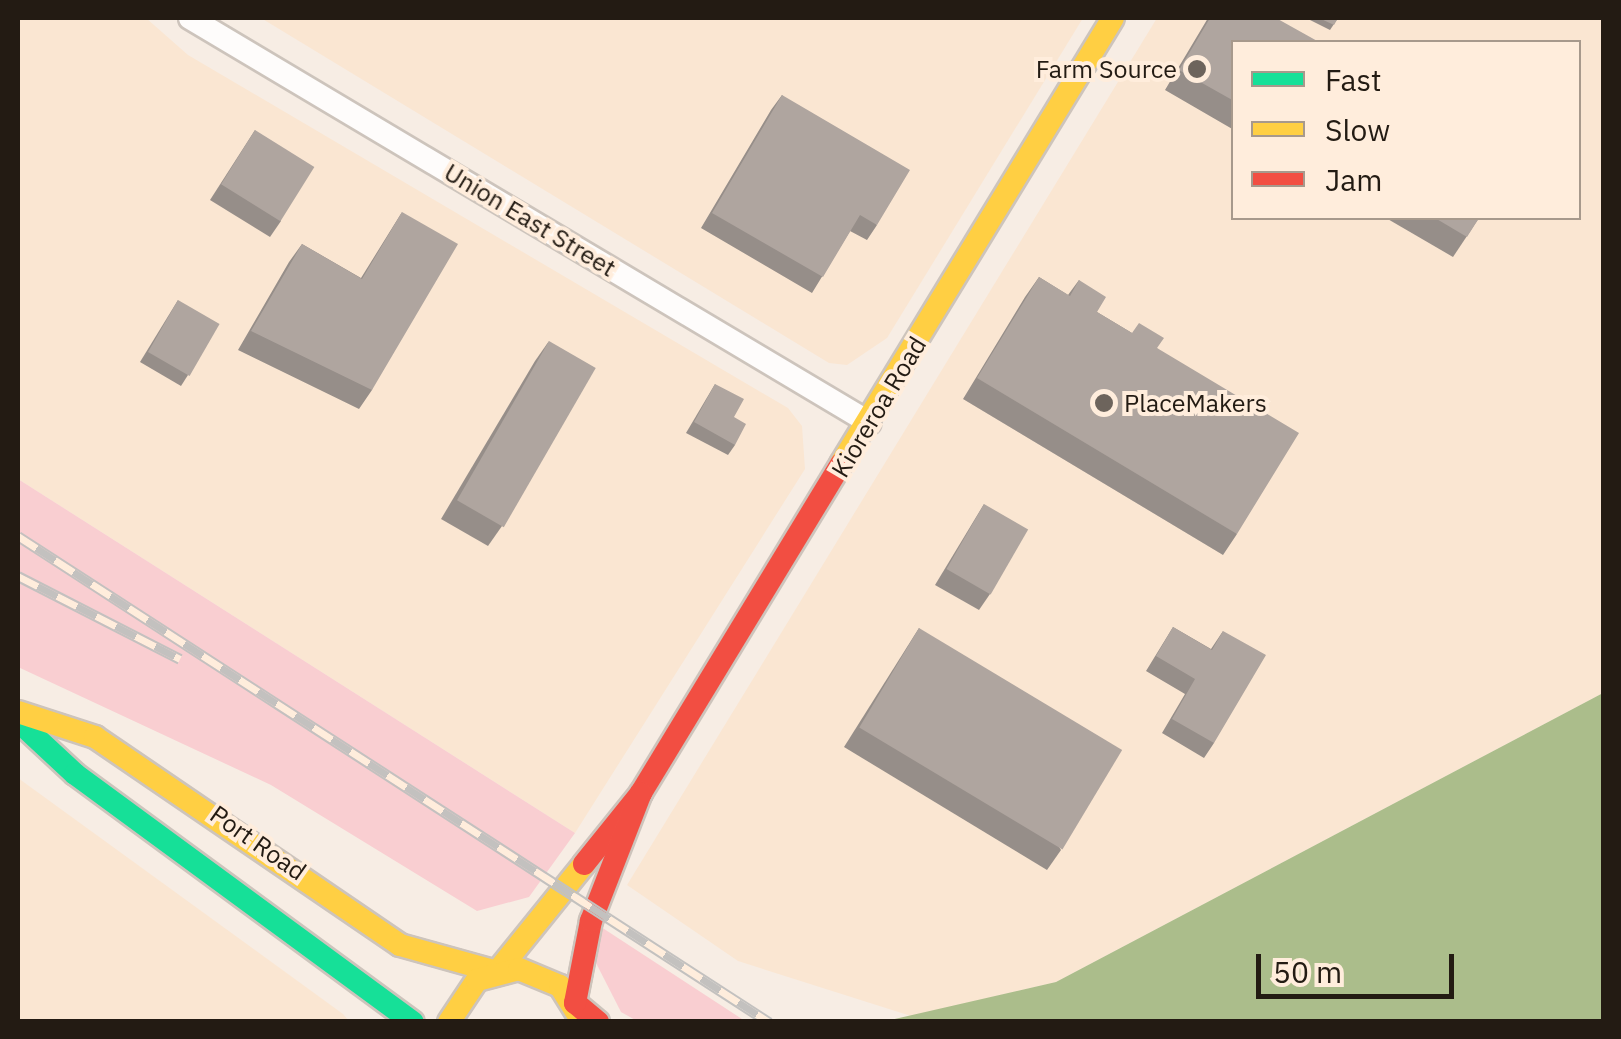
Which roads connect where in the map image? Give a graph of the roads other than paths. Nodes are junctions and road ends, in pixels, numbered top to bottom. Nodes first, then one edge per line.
1 (190, 18) edge
2 (1113, 18) edge
3 (870, 423) junction
4 (18, 712) edge
5 (18, 720) edge
6 (641, 792) junction
7 (497, 972) junction
8 (578, 1012) edge
9 (412, 1022) edge
10 (449, 1022) edge
11 (598, 1022) edge

1 - 3 street, Union East Street
2 - 3 main road, Kioreroa Road
3 - 6 main road, Kioreroa Road
4 - 7 main road, Port Road
5 - 9 main road, Port Road
6 - 7 main road, Kioreroa Road
6 - 8 main road, Kioreroa Road
7 - 8 main road, Port Road
7 - 10 main road
8 - 11 main road, Port Road

